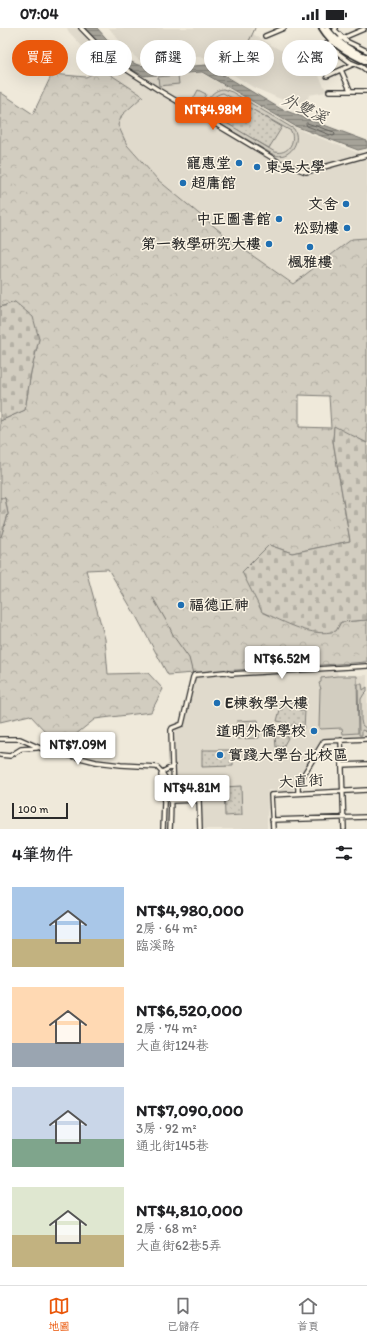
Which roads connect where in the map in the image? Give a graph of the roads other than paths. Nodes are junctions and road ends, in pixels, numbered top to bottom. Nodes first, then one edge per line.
1 (81, 28) edge
2 (284, 28) edge
3 (322, 28) edge
4 (327, 28) edge
5 (336, 28) edge
6 (364, 29) edge
7 (266, 36) dead end
8 (343, 38) junction
9 (334, 40) edge
10 (334, 40) edge
11 (338, 40) edge
12 (338, 43) edge
13 (338, 44) edge
14 (367, 51) edge
15 (338, 53) edge
16 (367, 57) edge
17 (367, 62) edge
18 (354, 64) junction
19 (341, 70) junction
20 (338, 71) edge
21 (367, 71) edge
22 (350, 90) junction
23 (329, 91) dead end
24 (367, 91) edge
25 (367, 156) edge
26 (367, 666) edge
27 (367, 738) edge
28 (0, 739) edge
29 (341, 740) junction
30 (38, 748) junction
31 (0, 755) edge
32 (173, 764) junction
33 (367, 764) edge
34 (342, 765) junction
35 (162, 772) junction
36 (367, 790) edge
37 (343, 792) junction
38 (298, 793) junction
39 (171, 801) junction
40 (344, 817) junction
41 (367, 817) edge
42 (272, 820) junction
43 (164, 829) edge
44 (170, 829) edge
45 (200, 829) edge
46 (273, 829) edge
47 (344, 829) edge

1 - 25 street
2 - 7 street
3 - 9 main road
4 - 10 main road
5 - 8 street
6 - 8 street
8 - 11 street
8 - 14 street
12 - 16 main road
13 - 17 main road
15 - 18 street
18 - 19 street
18 - 21 street
19 - 20 street
19 - 22 street
22 - 23 street
22 - 24 street
26 - 32 street
27 - 29 street
28 - 30 street
29 - 34 street
29 - 38 street
30 - 31 street
30 - 35 street
32 - 35 street
32 - 39 street
33 - 34 street
34 - 37 street
35 - 39 street
35 - 43 street
36 - 37 street, 大直街
37 - 38 street, 大直街
37 - 40 street
38 - 42 street, 大直街
39 - 44 street
39 - 45 street
40 - 41 street
40 - 42 street
40 - 47 street
42 - 46 street, 大直街

